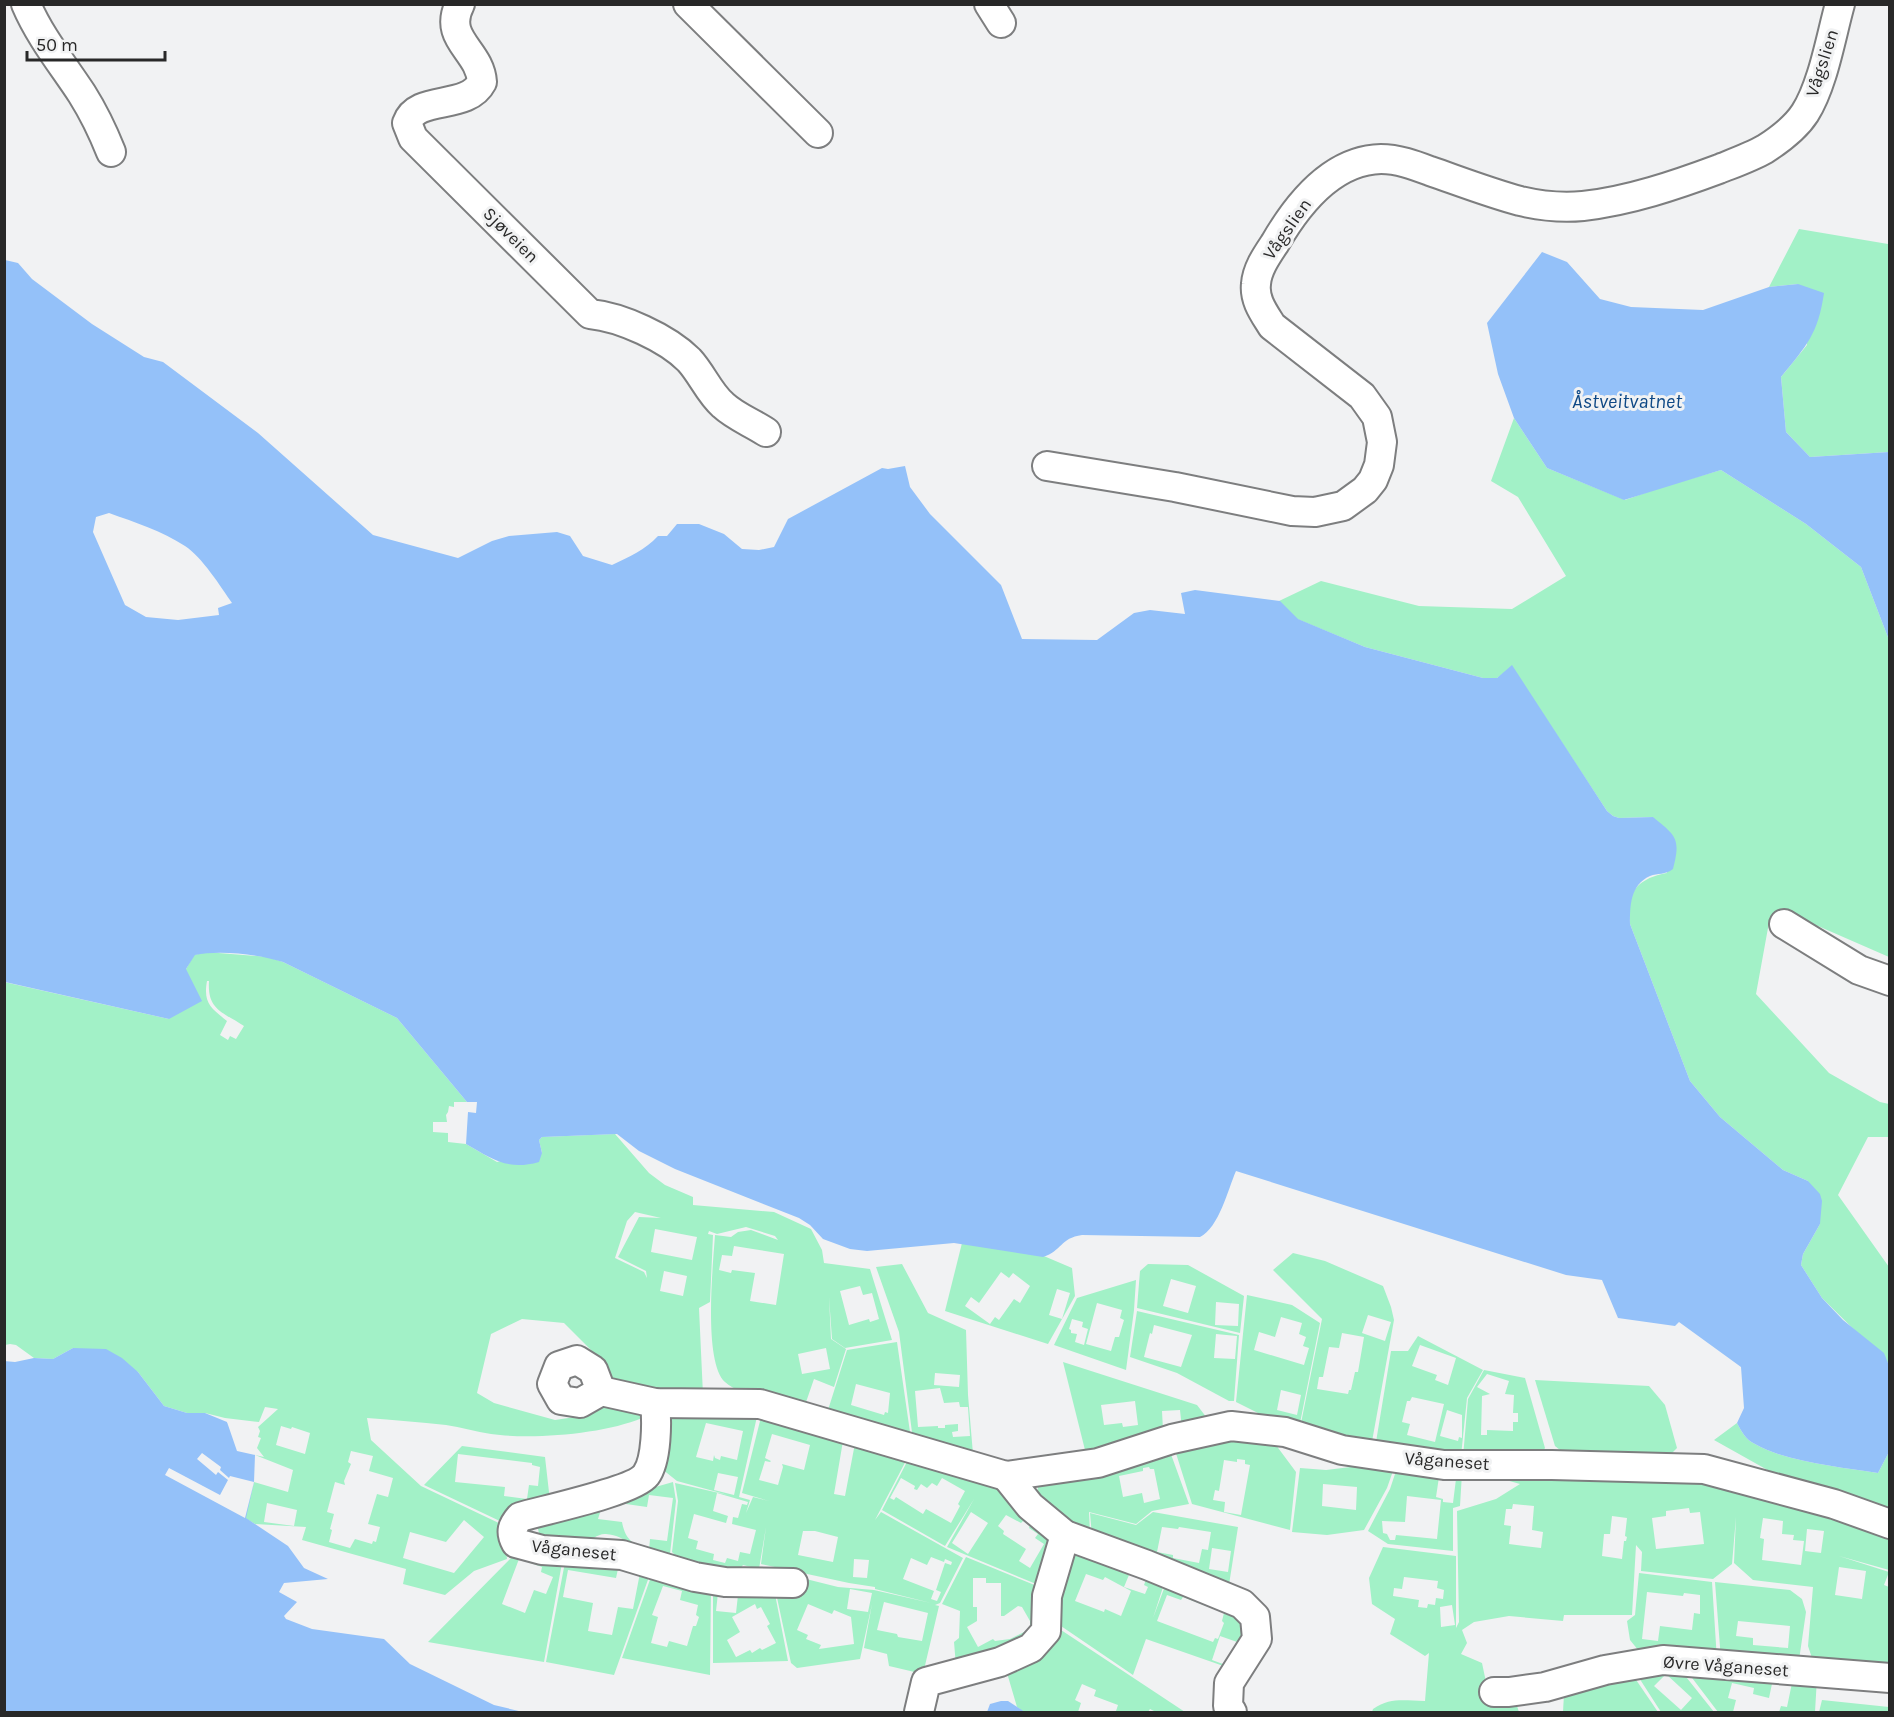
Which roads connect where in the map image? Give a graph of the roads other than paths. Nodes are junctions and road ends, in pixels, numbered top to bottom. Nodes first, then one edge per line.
1 (26, 4) edge
2 (460, 4) edge
3 (688, 4) edge
4 (1840, 4) edge
5 (818, 134) dead end
6 (111, 152) dead end
7 (766, 432) dead end
8 (1047, 466) dead end
9 (1784, 924) dead end
10 (1890, 981) edge
11 (601, 1391) dead end
12 (655, 1403) junction
13 (1006, 1476) junction
14 (1890, 1524) edge
15 (1065, 1534) junction
16 (793, 1583) dead end
17 (1890, 1678) edge
18 (1494, 1692) dead end
19 (919, 1713) edge
20 (1232, 1713) edge

1 - 6 street
2 - 7 street, Sjøveien
3 - 5 street
4 - 8 street, Vågslien
9 - 10 street
11 - 12 street, Våganeset
12 - 13 street, Våganeset
12 - 16 street, Våganeset
13 - 14 street, Våganeset
13 - 15 street
15 - 19 street
15 - 20 street
17 - 18 street, Øvre Våganeset

